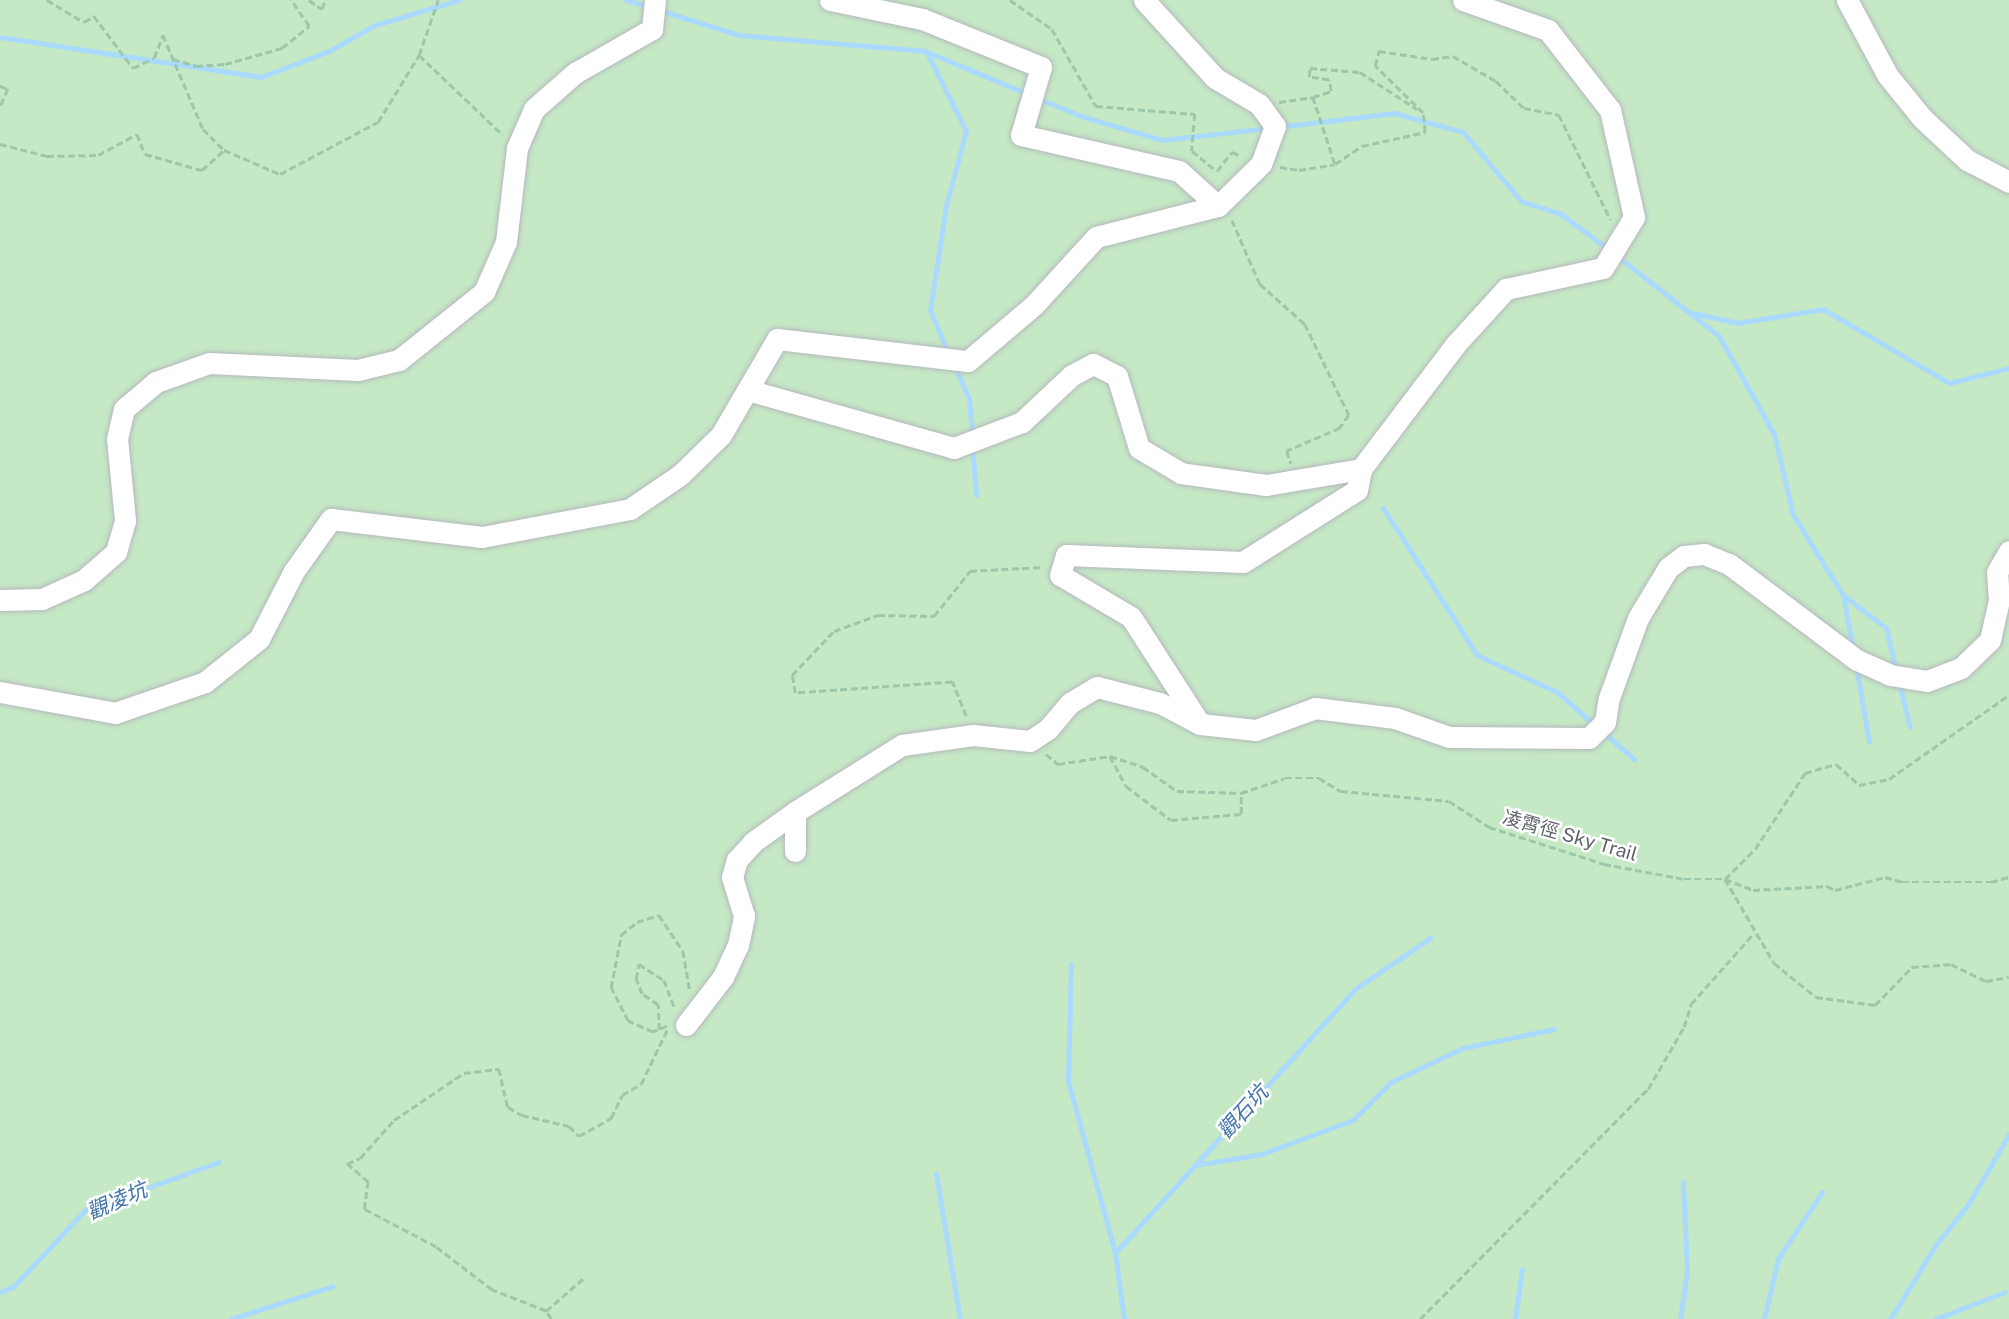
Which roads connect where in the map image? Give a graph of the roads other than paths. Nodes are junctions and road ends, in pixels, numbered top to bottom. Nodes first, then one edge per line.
1 (655, 0) edge
2 (830, 0) edge
3 (1144, 0) edge
4 (1463, 0) edge
5 (1847, 0) edge
6 (2009, 182) edge
7 (1221, 203) junction
8 (748, 390) junction
9 (1361, 469) junction
10 (2009, 551) edge
11 (0, 600) edge
12 (0, 692) edge
13 (1200, 724) junction
14 (795, 812) junction
15 (795, 851) dead end
16 (676, 1021) road end

1 - 11 lane
2 - 7 lane
3 - 7 lane
4 - 9 lane
5 - 6 lane
7 - 8 lane
8 - 9 lane
8 - 12 lane
9 - 13 lane
10 - 13 lane
13 - 14 lane
14 - 15 lane
14 - 16 lane

